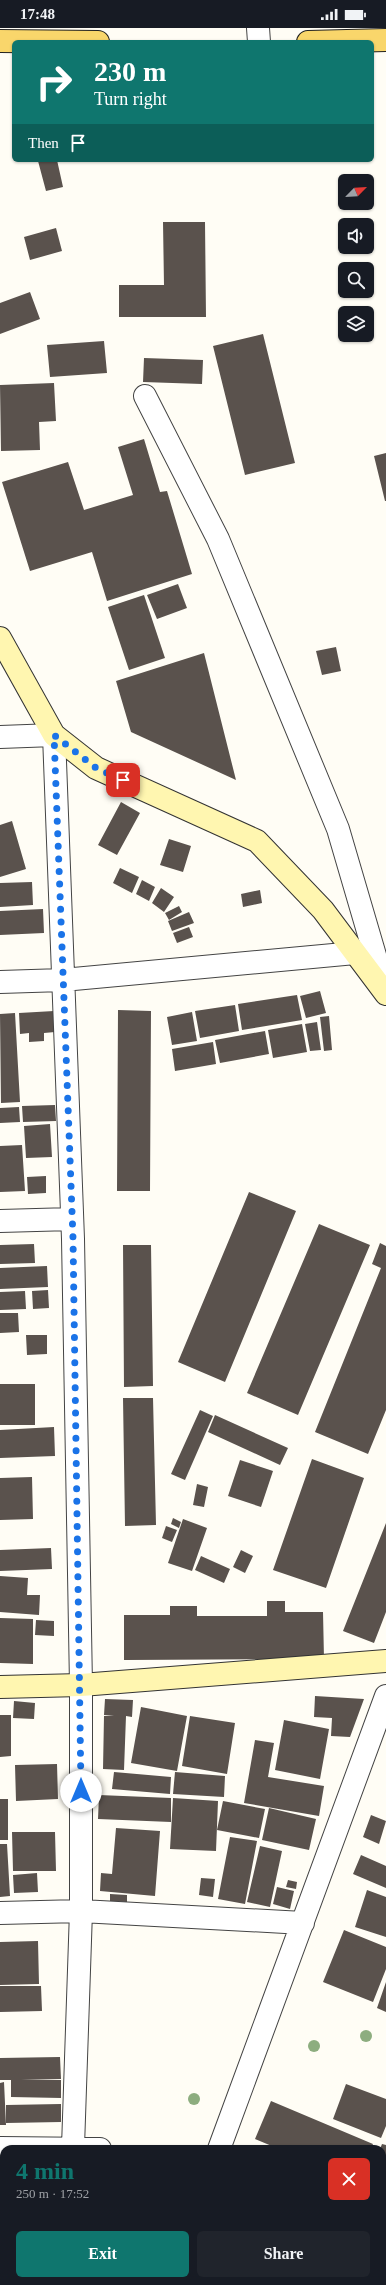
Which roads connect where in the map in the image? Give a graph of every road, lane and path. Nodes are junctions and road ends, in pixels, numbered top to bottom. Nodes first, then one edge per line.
1 (258, 28) edge
2 (259, 40) edge
3 (374, 40) edge
4 (386, 40) edge
5 (0, 41) edge
6 (12, 41) edge
7 (145, 396) dead end
8 (0, 638) edge
9 (54, 735) junction
10 (0, 737) edge
11 (355, 952) junction
12 (63, 980) junction
13 (0, 982) edge
14 (386, 993) edge
15 (72, 1219) junction
16 (0, 1221) edge
17 (386, 1661) edge
18 (81, 1685) junction
19 (0, 1688) edge
20 (386, 1696) edge
21 (81, 1911) junction
22 (0, 1912) edge
23 (303, 1924) junction
24 (74, 2145) edge
25 (220, 2145) edge

1 - 2 street
3 - 4 main road
5 - 6 main road
7 - 14 street
8 - 9 main road
9 - 10 street
9 - 11 main road
9 - 12 street
11 - 12 street
11 - 14 main road
12 - 13 street
12 - 15 street
15 - 16 street
15 - 18 street
17 - 18 main road
18 - 19 main road
18 - 21 street
20 - 23 street
21 - 22 street
21 - 23 street
21 - 24 street
23 - 25 street

